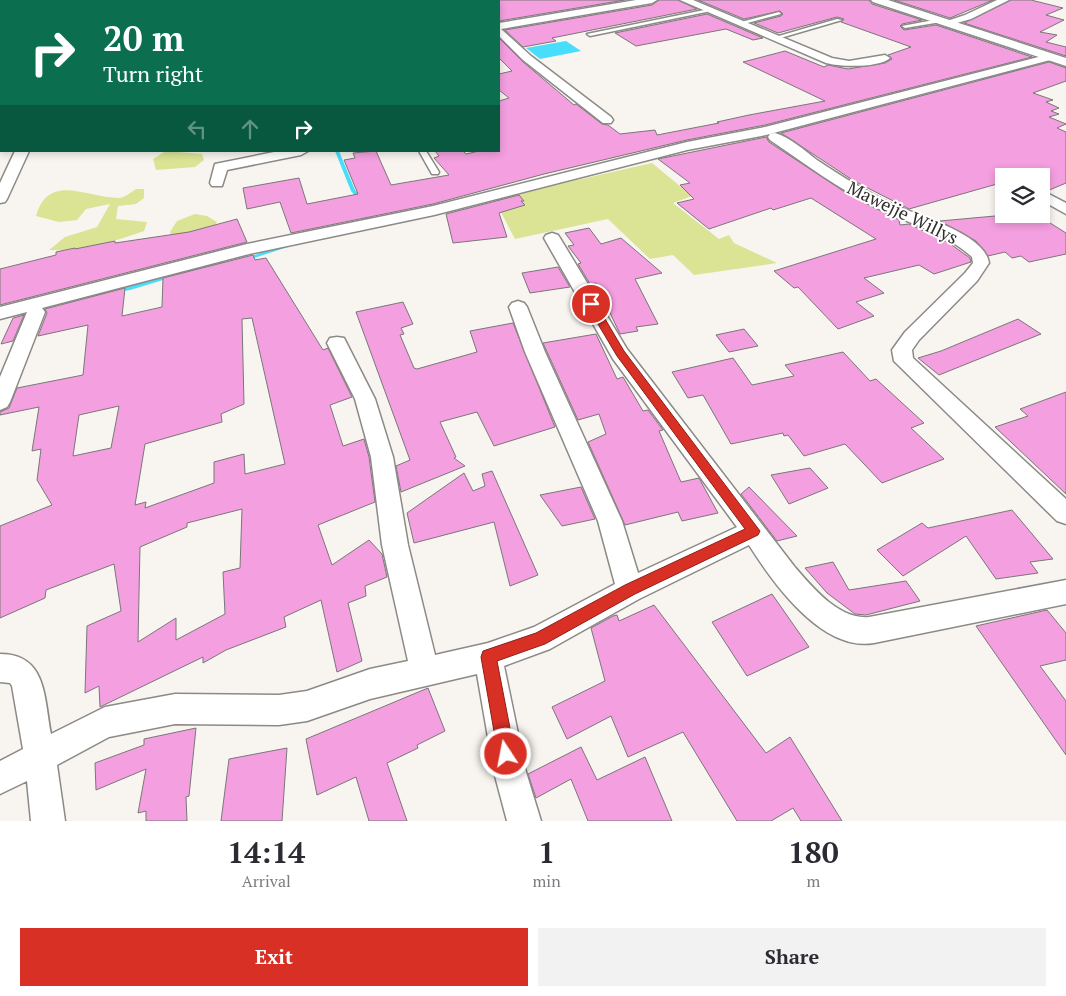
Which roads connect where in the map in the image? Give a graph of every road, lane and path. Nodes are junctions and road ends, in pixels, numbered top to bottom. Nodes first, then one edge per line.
1 (652, 0) edge
2 (685, 0) edge
3 (877, 0) edge
4 (1004, 0) edge
5 (709, 10) junction
6 (779, 13) dead end
7 (839, 20) dead end
8 (943, 22) junction
9 (740, 23) junction
10 (500, 26) edge
11 (905, 26) dead end
12 (500, 32) edge
13 (590, 34) dead end
14 (776, 38) junction
15 (1050, 56) junction
16 (885, 58) dead end
17 (1066, 62) edge
18 (607, 120) dead end
19 (775, 137) dead end
20 (22, 152) edge
21 (297, 152) edge
22 (423, 152) edge
23 (435, 172) dead end
24 (217, 183) dead end
25 (1050, 199) edge
26 (0, 200) edge
27 (1066, 209) edge
28 (552, 238) dead end
29 (518, 307) dead end
30 (36, 312) dead end
31 (0, 313) edge
32 (337, 343) dead end
33 (0, 402) edge
34 (1066, 514) edge
35 (754, 531) junction
36 (630, 590) junction
37 (1066, 592) edge
38 (488, 657) junction
39 (0, 668) edge
40 (424, 670) junction
41 (40, 755) junction
42 (0, 778) edge
43 (48, 821) edge
44 (524, 821) edge

1 - 10 street
2 - 5 street
3 - 8 street
4 - 8 street
5 - 9 street
5 - 13 lane
6 - 9 lane
7 - 14 lane
8 - 11 lane
8 - 15 street
9 - 14 street
12 - 18 street
14 - 16 street
15 - 17 street
15 - 31 street
19 - 34 street, Mawejje Willys
20 - 26 street
21 - 24 street
22 - 23 lane
25 - 27 street
28 - 35 street
29 - 36 street
30 - 33 street
32 - 40 street
35 - 36 street
35 - 37 street
36 - 38 street
38 - 40 street
38 - 44 street
39 - 41 street
40 - 41 street
41 - 42 street
41 - 43 street

